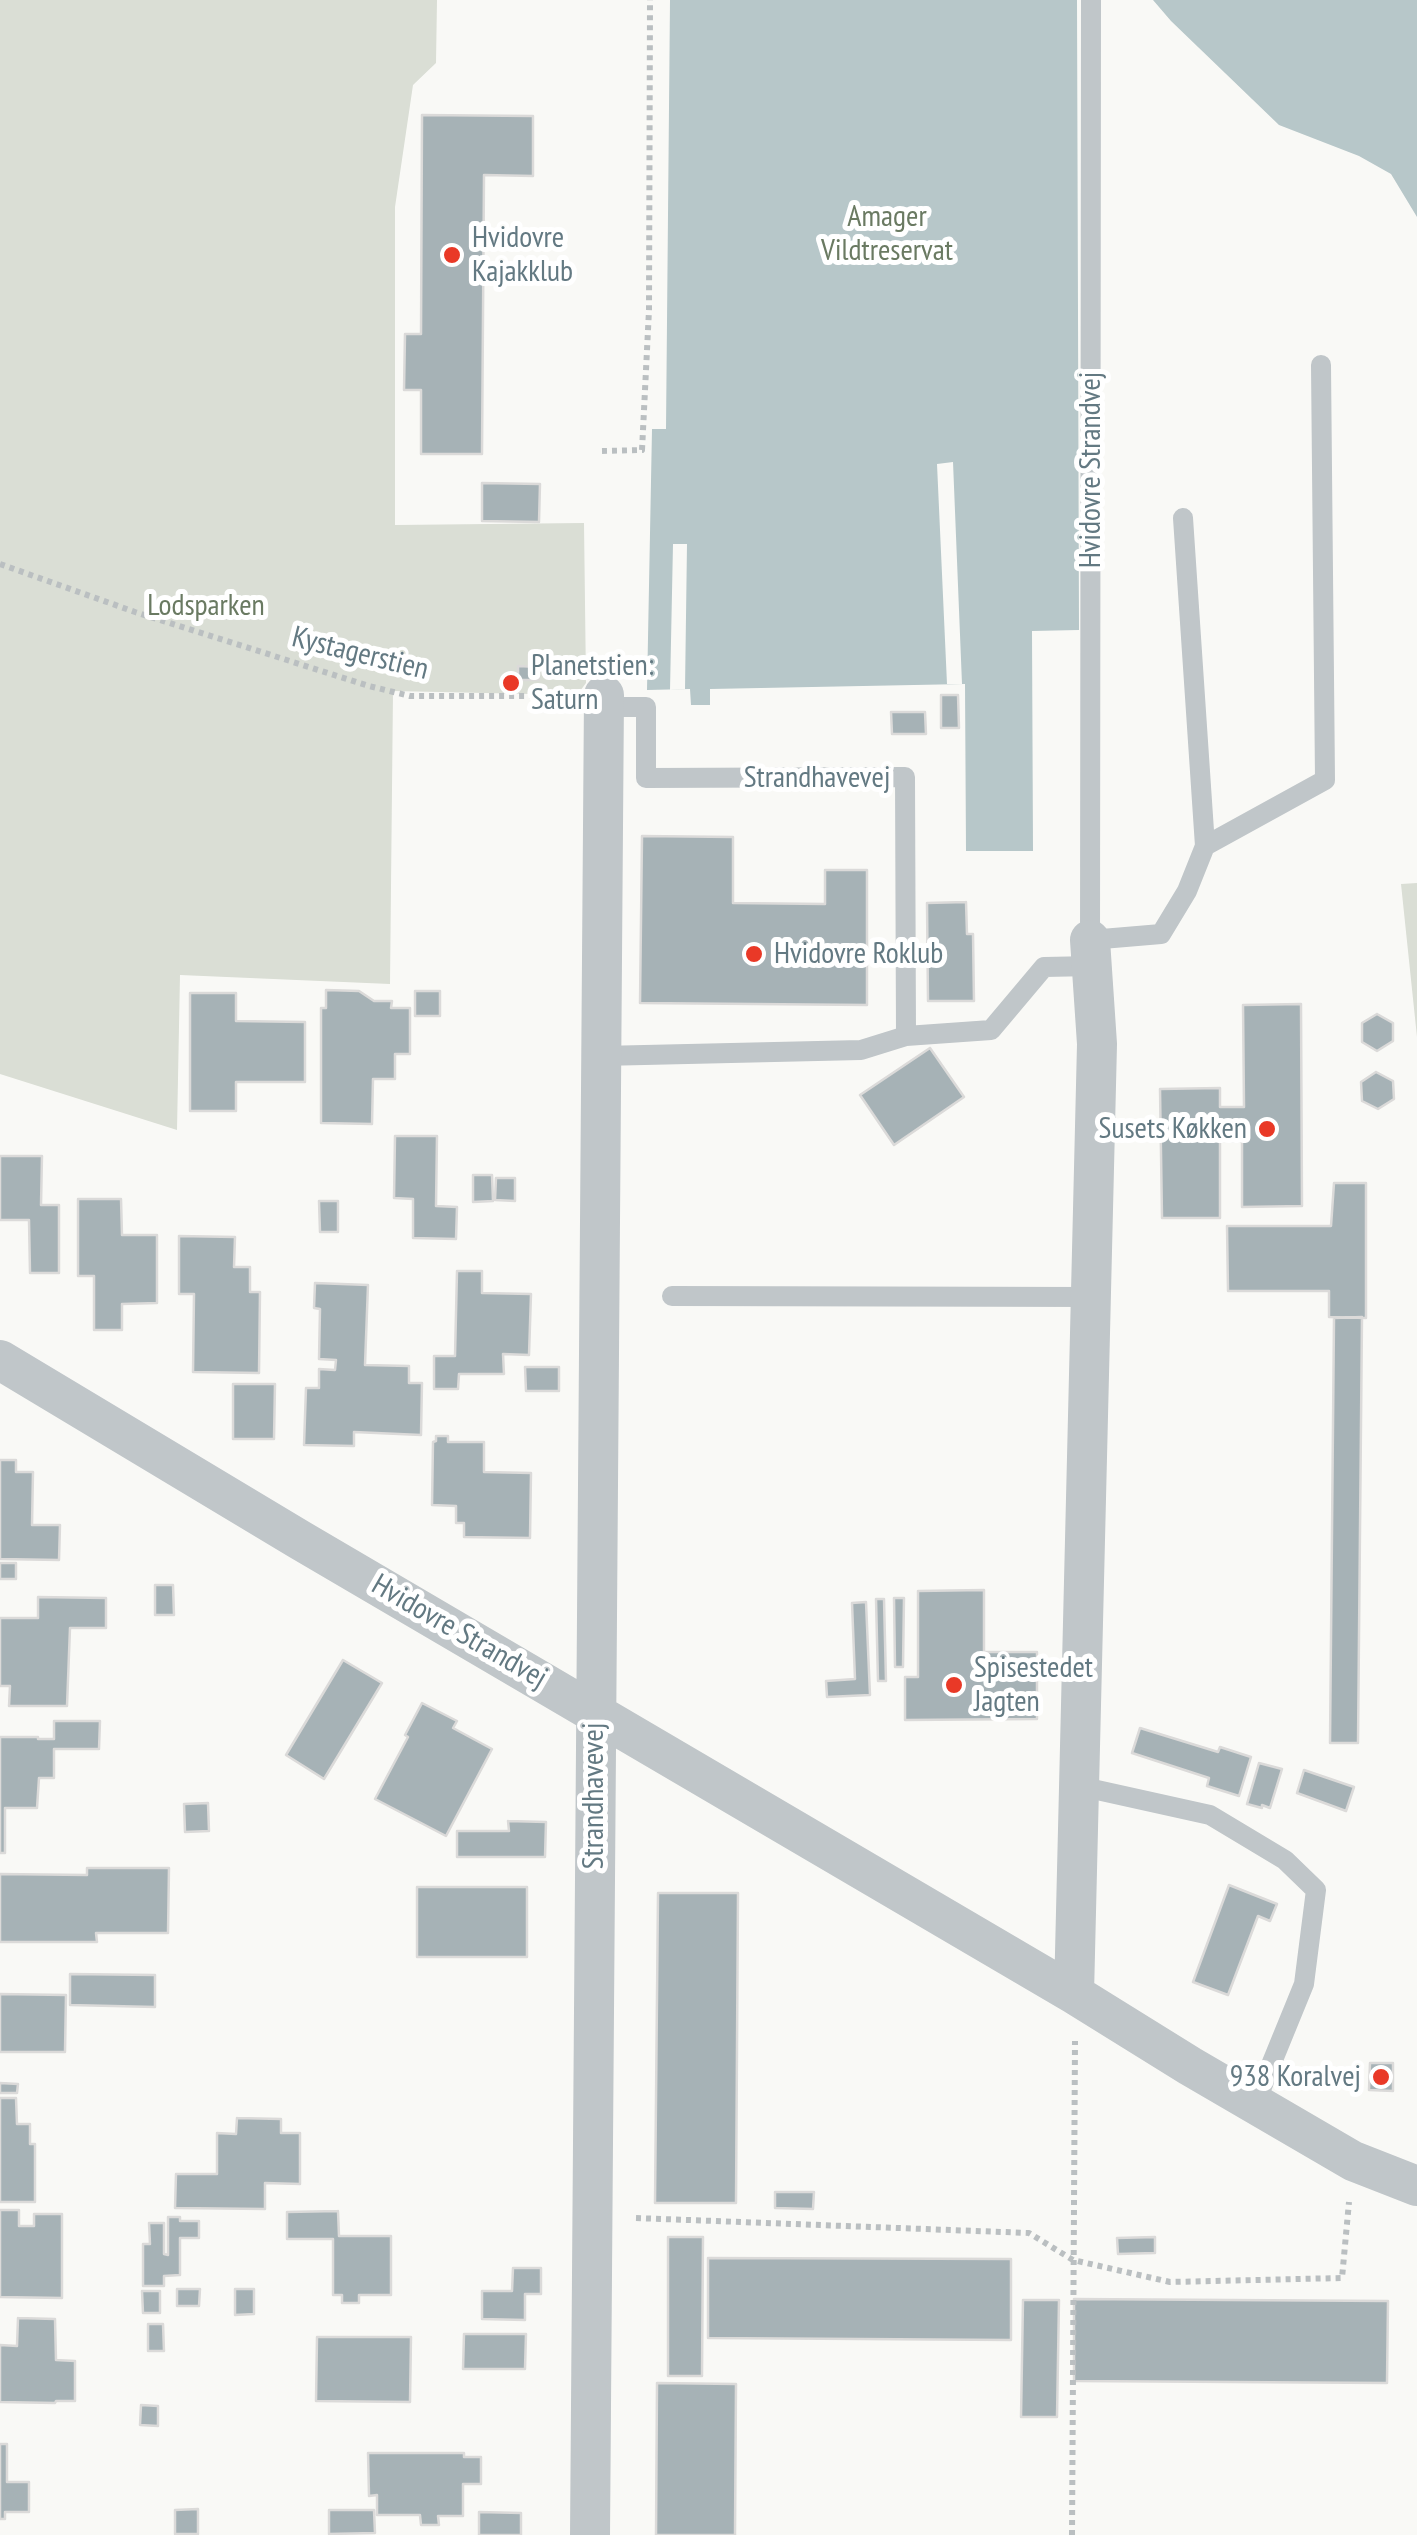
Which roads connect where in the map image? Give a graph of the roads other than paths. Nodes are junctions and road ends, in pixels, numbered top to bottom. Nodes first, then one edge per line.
1 (1091, 0) edge
2 (1321, 365) dead end
3 (1183, 518) dead end
4 (603, 701) joint
5 (1204, 846) junction
6 (1092, 953) junction
7 (906, 1036) junction
8 (602, 1056) junction
9 (672, 1296) dead end
10 (1092, 1297) junction
11 (0, 1360) edge
12 (595, 1711) junction
13 (1080, 1786) junction
14 (1074, 1994) junction
15 (1255, 2104) junction
16 (1417, 2186) edge
17 (590, 2535) edge

1 - 6 lane, Hvidovre Strandvej
2 - 5 lane
3 - 5 lane
4 - 7 lane, Strandhavevej
4 - 8 street, Strandhavevej
5 - 6 lane
6 - 7 lane
6 - 10 street, Hvidovre Strandvej
7 - 8 lane
8 - 12 street, Strandhavevej
9 - 10 lane
10 - 13 street, Hvidovre Strandvej
11 - 12 street, Hvidovre Strandvej
12 - 14 street, Hvidovre Strandvej
12 - 17 street, Strandhavevej
13 - 14 street, Hvidovre Strandvej
13 - 15 lane
14 - 15 street, Hvidovre Strandvej
15 - 16 street, Hvidovre Strandvej

